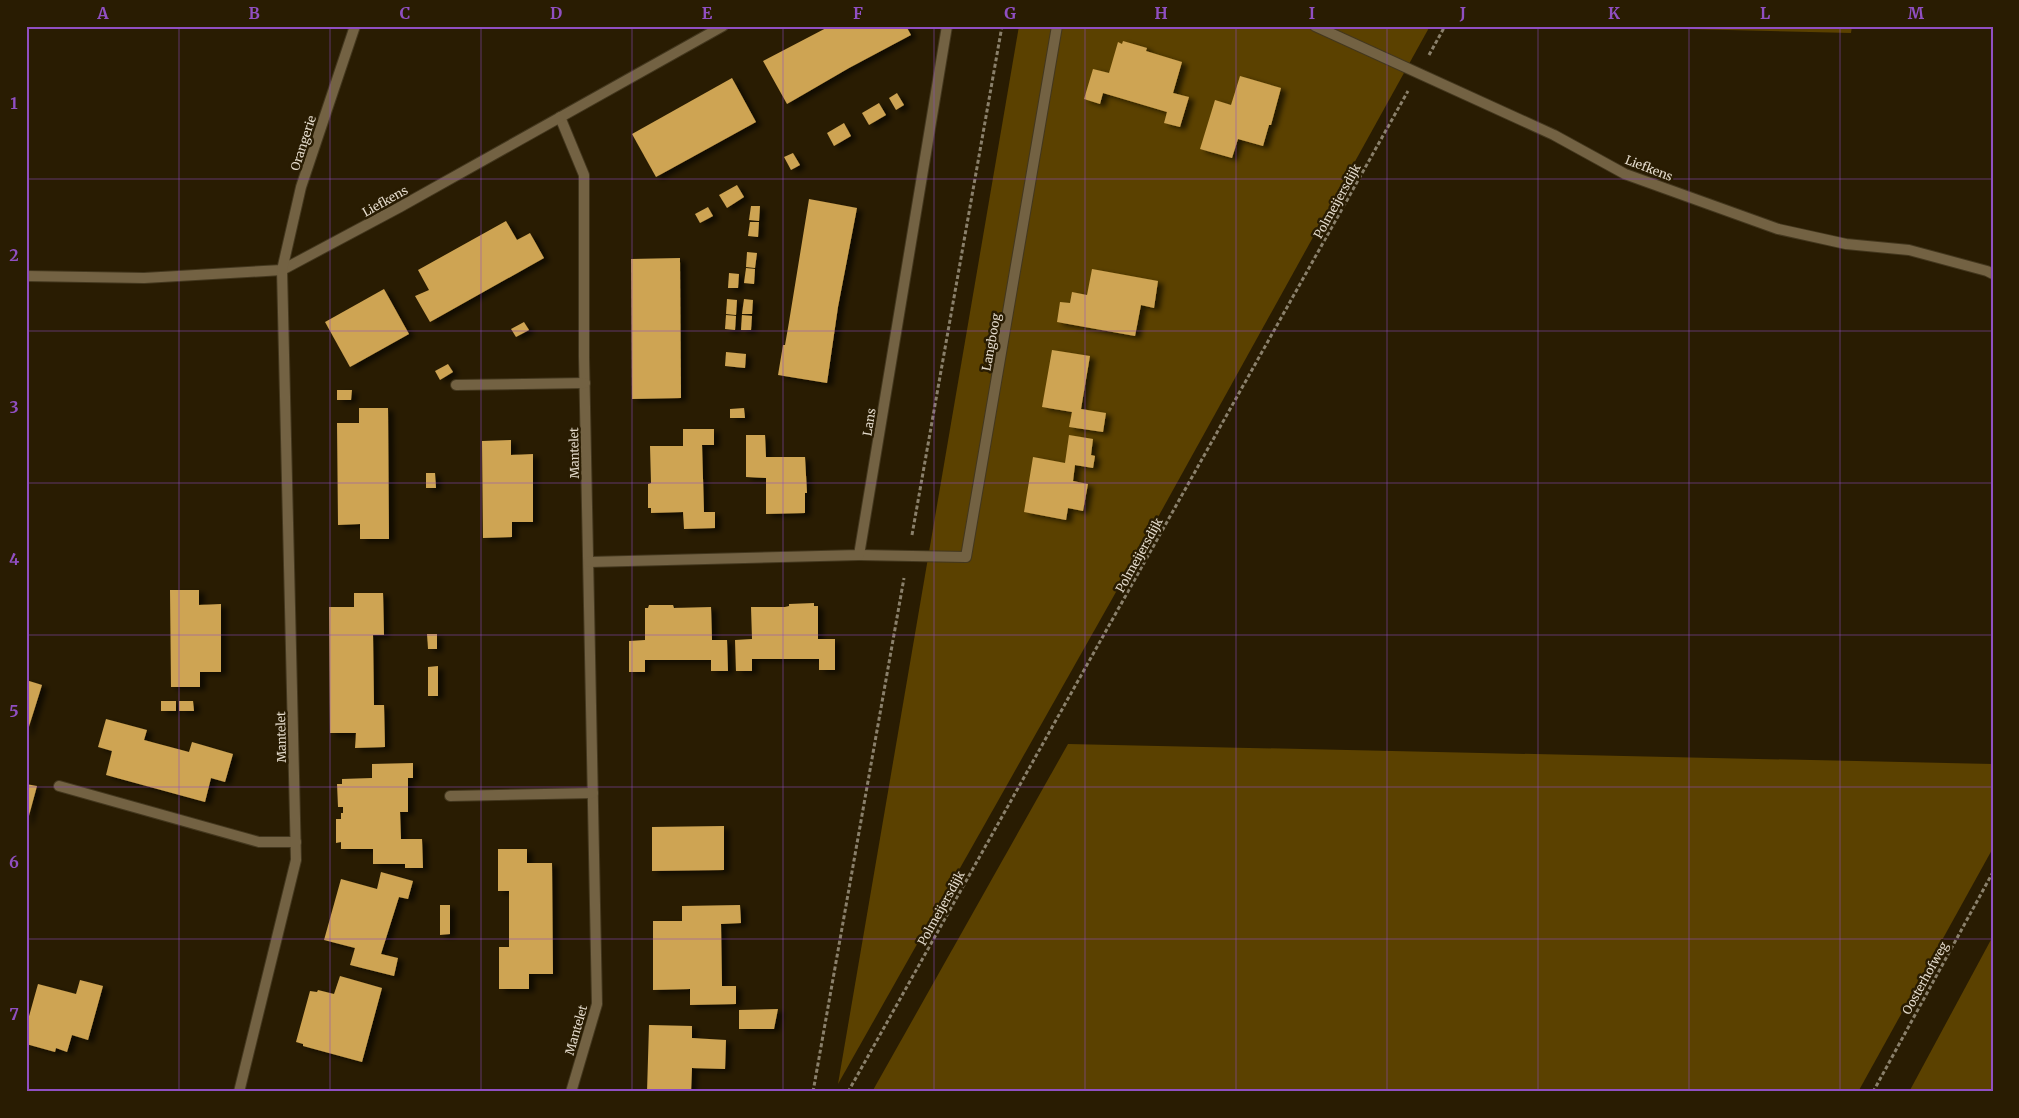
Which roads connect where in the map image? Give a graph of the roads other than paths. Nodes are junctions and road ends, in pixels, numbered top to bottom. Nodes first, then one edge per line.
1 (355, 26) edge
2 (723, 26) edge
3 (948, 26) edge
4 (1058, 26) edge
5 (1316, 26) edge
6 (560, 117) junction
7 (282, 270) junction
8 (1993, 274) edge
9 (26, 276) edge
10 (585, 383) junction
11 (456, 385) dead end
12 (859, 555) junction
13 (589, 562) junction
14 (59, 786) dead end
15 (593, 793) junction
16 (450, 796) dead end
17 (296, 842) junction
18 (238, 1092) edge
19 (571, 1092) edge

1 - 7 street, Orangerie
2 - 6 street, Liefkens
3 - 12 street, Lans
4 - 12 street, Langboog
5 - 8 street, Liefkens
6 - 7 street, Liefkens
6 - 10 street, Mantelet
7 - 9 street, Liefkens
7 - 17 street, Mantelet
10 - 11 street
10 - 13 street, Mantelet
12 - 13 street
13 - 15 street, Mantelet
14 - 17 street
15 - 16 street
15 - 19 street, Mantelet
17 - 18 street, Mantelet

